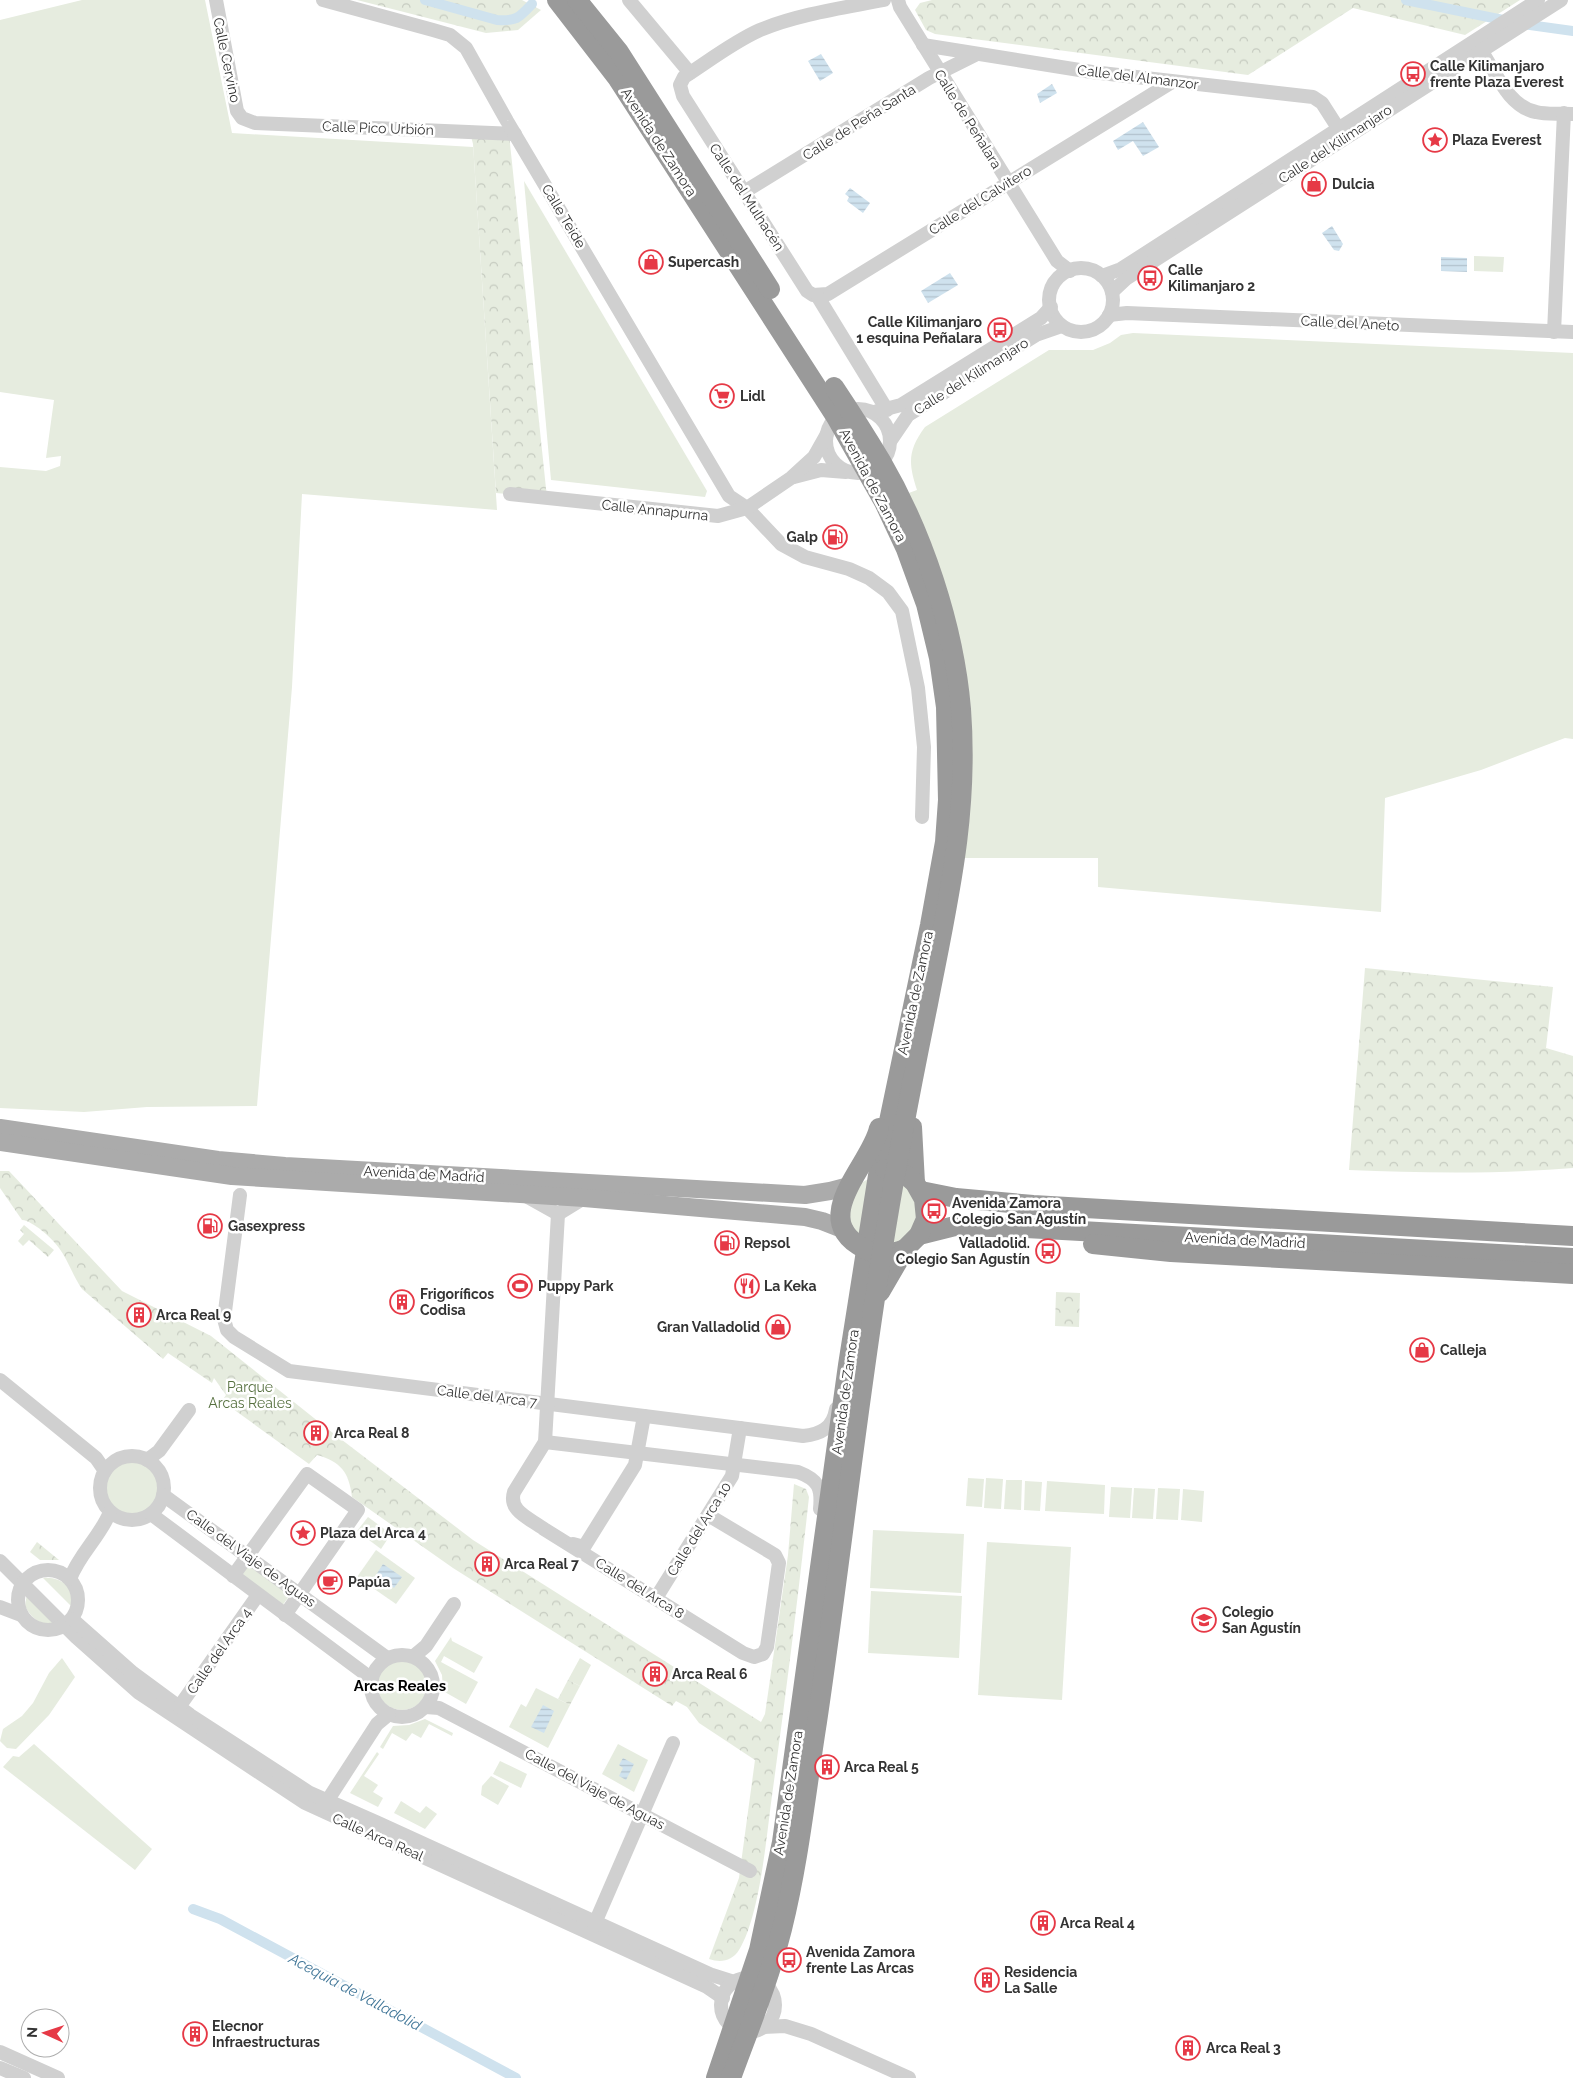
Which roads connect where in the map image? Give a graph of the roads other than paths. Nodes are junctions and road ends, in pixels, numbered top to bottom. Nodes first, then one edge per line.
1 (216, 0) edge
2 (323, 0) edge
3 (557, 0) edge
4 (577, 0) edge
5 (588, 0) edge
6 (629, 0) edge
7 (884, 0) edge
8 (898, 0) edge
9 (1561, 0) edge
10 (1538, 5) edge
11 (923, 45) junction
12 (619, 52) junction
13 (1482, 52) junction
14 (975, 55) junction
15 (690, 73) junction
16 (940, 74) junction
17 (1134, 78) junction
18 (1172, 82) junction
19 (1146, 98) junction
20 (1569, 114) edge
21 (242, 118) joint
22 (1338, 128) junction
23 (515, 134) junction
24 (1008, 182) junction
25 (744, 192) junction
26 (1064, 275) junction
27 (1102, 276) junction
28 (1112, 292) junction
29 (816, 296) junction
30 (1050, 307) junction
31 (1111, 311) junction
32 (1062, 326) junction
33 (1554, 332) junction
34 (1573, 332) edge
35 (823, 384) junction
36 (851, 417) junction
37 (873, 462) junction
38 (791, 478) junction
39 (510, 494) dead end
40 (889, 494) junction
41 (747, 508) junction
42 (922, 817) dead end
43 (920, 1003) junction
44 (0, 1128) edge
45 (0, 1142) edge
46 (888, 1170) junction
47 (852, 1182) junction
48 (918, 1187) junction
49 (522, 1194) junction
50 (240, 1195) dead end
51 (584, 1198) junction
52 (558, 1214) junction
53 (1026, 1228) junction
54 (844, 1230) junction
55 (1573, 1236) edge
56 (912, 1242) junction
57 (874, 1253) junction
58 (1573, 1258) edge
59 (1573, 1274) edge
60 (875, 1301) junction
61 (848, 1365) junction
62 (0, 1380) edge
63 (549, 1404) junction
64 (189, 1410) dead end
65 (644, 1416) junction
66 (740, 1428) junction
67 (545, 1442) junction
68 (637, 1453) junction
69 (151, 1463) junction
70 (734, 1465) junction
71 (108, 1467) junction
72 (163, 1495) junction
73 (151, 1514) junction
74 (708, 1515) junction
75 (111, 1518) junction
76 (565, 1541) junction
77 (0, 1550) edge
78 (248, 1556) junction
79 (0, 1561) edge
80 (66, 1576) junction
81 (233, 1576) junction
82 (26, 1579) junction
83 (300, 1594) junction
84 (258, 1595) junction
85 (656, 1598) junction
86 (454, 1604) dead end
87 (11, 1609) edge
88 (285, 1615) junction
89 (69, 1622) junction
90 (811, 1629) junction
91 (387, 1658) junction
92 (418, 1659) junction
93 (372, 1679) junction
94 (432, 1704) junction
95 (179, 1707) junction
96 (385, 1711) junction
97 (673, 1743) dead end
98 (324, 1807) junction
99 (642, 1814) junction
100 (750, 1871) dead end
101 (595, 1923) junction
102 (750, 1981) junction
103 (722, 1998) junction
104 (775, 2008) junction
105 (749, 2029) junction
106 (811, 2034) junction
107 (0, 2052) edge
108 (0, 2068) edge
109 (24, 2078) edge
110 (58, 2078) edge
111 (716, 2078) edge
112 (731, 2078) edge
113 (909, 2078) edge

1 - 21 street, Calle Cervino
2 - 23 street, Calle Teide
3 - 35 highway, Avenida de Zamora
4 - 12 highway, Avenida de Zamora
5 - 12 highway
6 - 15 street
7 - 15 street
8 - 11 street, Calle de Peñalara
9 - 10 street, Calle del Kilimanjaro
10 - 13 street, Calle del Kilimanjaro
10 - 22 street, Calle del Kilimanjaro
11 - 14 street, Calle del Almanzor
11 - 16 street, Calle de Peñalara
12 - 35 highway, Avenida de Zamora
13 - 20 street
13 - 28 street, Calle del Kilimanjaro
14 - 16 street, Calle de Peña Santa
14 - 17 street, Calle del Almanzor
15 - 25 street, Calle del Mulhacén
16 - 24 street, Calle de Peñalara
16 - 25 street, Calle de Peña Santa
17 - 18 street, Calle del Almanzor
17 - 19 street
18 - 19 street, Calle del Calvitero
18 - 22 street, Calle del Almanzor
19 - 24 street, Calle del Calvitero
20 - 33 street
21 - 23 street, Calle Pico Urbión
22 - 27 street, Calle del Kilimanjaro
23 - 41 street, Calle Teide
24 - 26 street, Calle de Peñalara
24 - 29 street, Calle del Calvitero
25 - 29 street, Calle del Mulhacén
26 - 27 street
26 - 30 street
27 - 28 street
28 - 31 street
29 - 36 street, Calle del Mulhacén
30 - 32 street
30 - 36 street, Calle del Kilimanjaro
31 - 32 street
31 - 33 street, Calle del Aneto
32 - 37 street, Calle del Kilimanjaro
33 - 34 street, Calle del Aneto
35 - 36 highway
35 - 36 highway, Avenida de Zamora
36 - 37 highway, Avenida de Zamora
36 - 37 street
36 - 38 street, Calle Annapurna
37 - 38 street, Calle Annapurna
37 - 40 highway, Avenida de Zamora
37 - 40 highway
38 - 41 street, Calle Annapurna
39 - 41 street, Calle Annapurna
40 - 43 highway, Avenida de Zamora
41 - 42 street, Calle Teide
43 - 46 highway, Avenida de Zamora
43 - 47 highway
43 - 48 highway
44 - 47 main road, Avenida de Madrid
45 - 49 main road, Avenida de Madrid
46 - 47 highway
46 - 48 highway
46 - 57 highway, Avenida de Zamora
47 - 54 highway
48 - 55 highway, Avenida de Madrid
48 - 56 highway
49 - 51 main road, Avenida de Madrid
49 - 52 street
50 - 63 street, Calle del Arca 7
51 - 52 street
51 - 54 main road, Avenida de Madrid
52 - 63 street, Calle del Arca 8
53 - 56 highway, Avenida de Madrid
53 - 58 highway, Avenida de Madrid
53 - 59 highway
54 - 57 highway
56 - 57 highway, Avenida de Madrid
56 - 60 highway
57 - 60 highway, Avenida de Zamora
57 - 61 highway, Avenida de Zamora
60 - 102 highway, Avenida de Zamora
61 - 66 street, Calle del Arca 7
61 - 90 highway, Avenida de Zamora
62 - 71 street
63 - 65 street, Calle del Arca 7
63 - 67 street, Calle del Arca 8
64 - 69 street
65 - 66 street, Calle del Arca 7
65 - 68 street
66 - 70 street, Calle del Arca 10
67 - 68 street
67 - 76 street, Calle del Arca 8
68 - 70 street
68 - 76 street
69 - 71 street
69 - 72 street
70 - 74 street, Calle del Arca 10
70 - 90 street
71 - 75 street
72 - 73 street
72 - 78 street, Calle del Viaje de Aguas
73 - 75 street
73 - 81 street, Calle del Viaje de Aguas
74 - 85 street, Calle del Arca 10
74 - 85 street, Calle del Arca 8
75 - 80 street
76 - 85 street, Calle del Arca 8
77 - 82 street
78 - 81 street
78 - 83 street, Calle del Viaje de Aguas
78 - 83 street
79 - 82 street
80 - 82 street
80 - 89 street
81 - 84 street, Calle del Viaje de Aguas
82 - 87 street
82 - 89 street, Calle Arca Real
83 - 88 street
83 - 91 street, Calle del Viaje de Aguas
84 - 88 street, Calle del Viaje de Aguas
84 - 95 street, Calle del Arca 4
86 - 92 street
87 - 89 street
88 - 93 street, Calle del Viaje de Aguas
89 - 95 street, Calle Arca Real
89 - 98 street, Calle Arca Real
90 - 102 highway, Avenida de Zamora
91 - 92 street
91 - 93 street
92 - 94 street
93 - 96 street
94 - 96 street
94 - 99 street, Calle del Viaje de Aguas
95 - 98 street, Calle Arca Real
96 - 98 street
97 - 99 street
98 - 101 street, Calle Arca Real
98 - 103 street, Calle Arca Real
99 - 100 street, Calle del Viaje de Aguas
99 - 101 street
101 - 102 street, Calle Arca Real
102 - 103 street
102 - 104 street
102 - 105 highway, Avenida de Zamora
103 - 105 street
104 - 105 street
104 - 106 street
105 - 106 street
105 - 111 highway, Avenida de Zamora
105 - 112 highway, Avenida de Zamora
106 - 113 street
107 - 110 street
108 - 109 street

